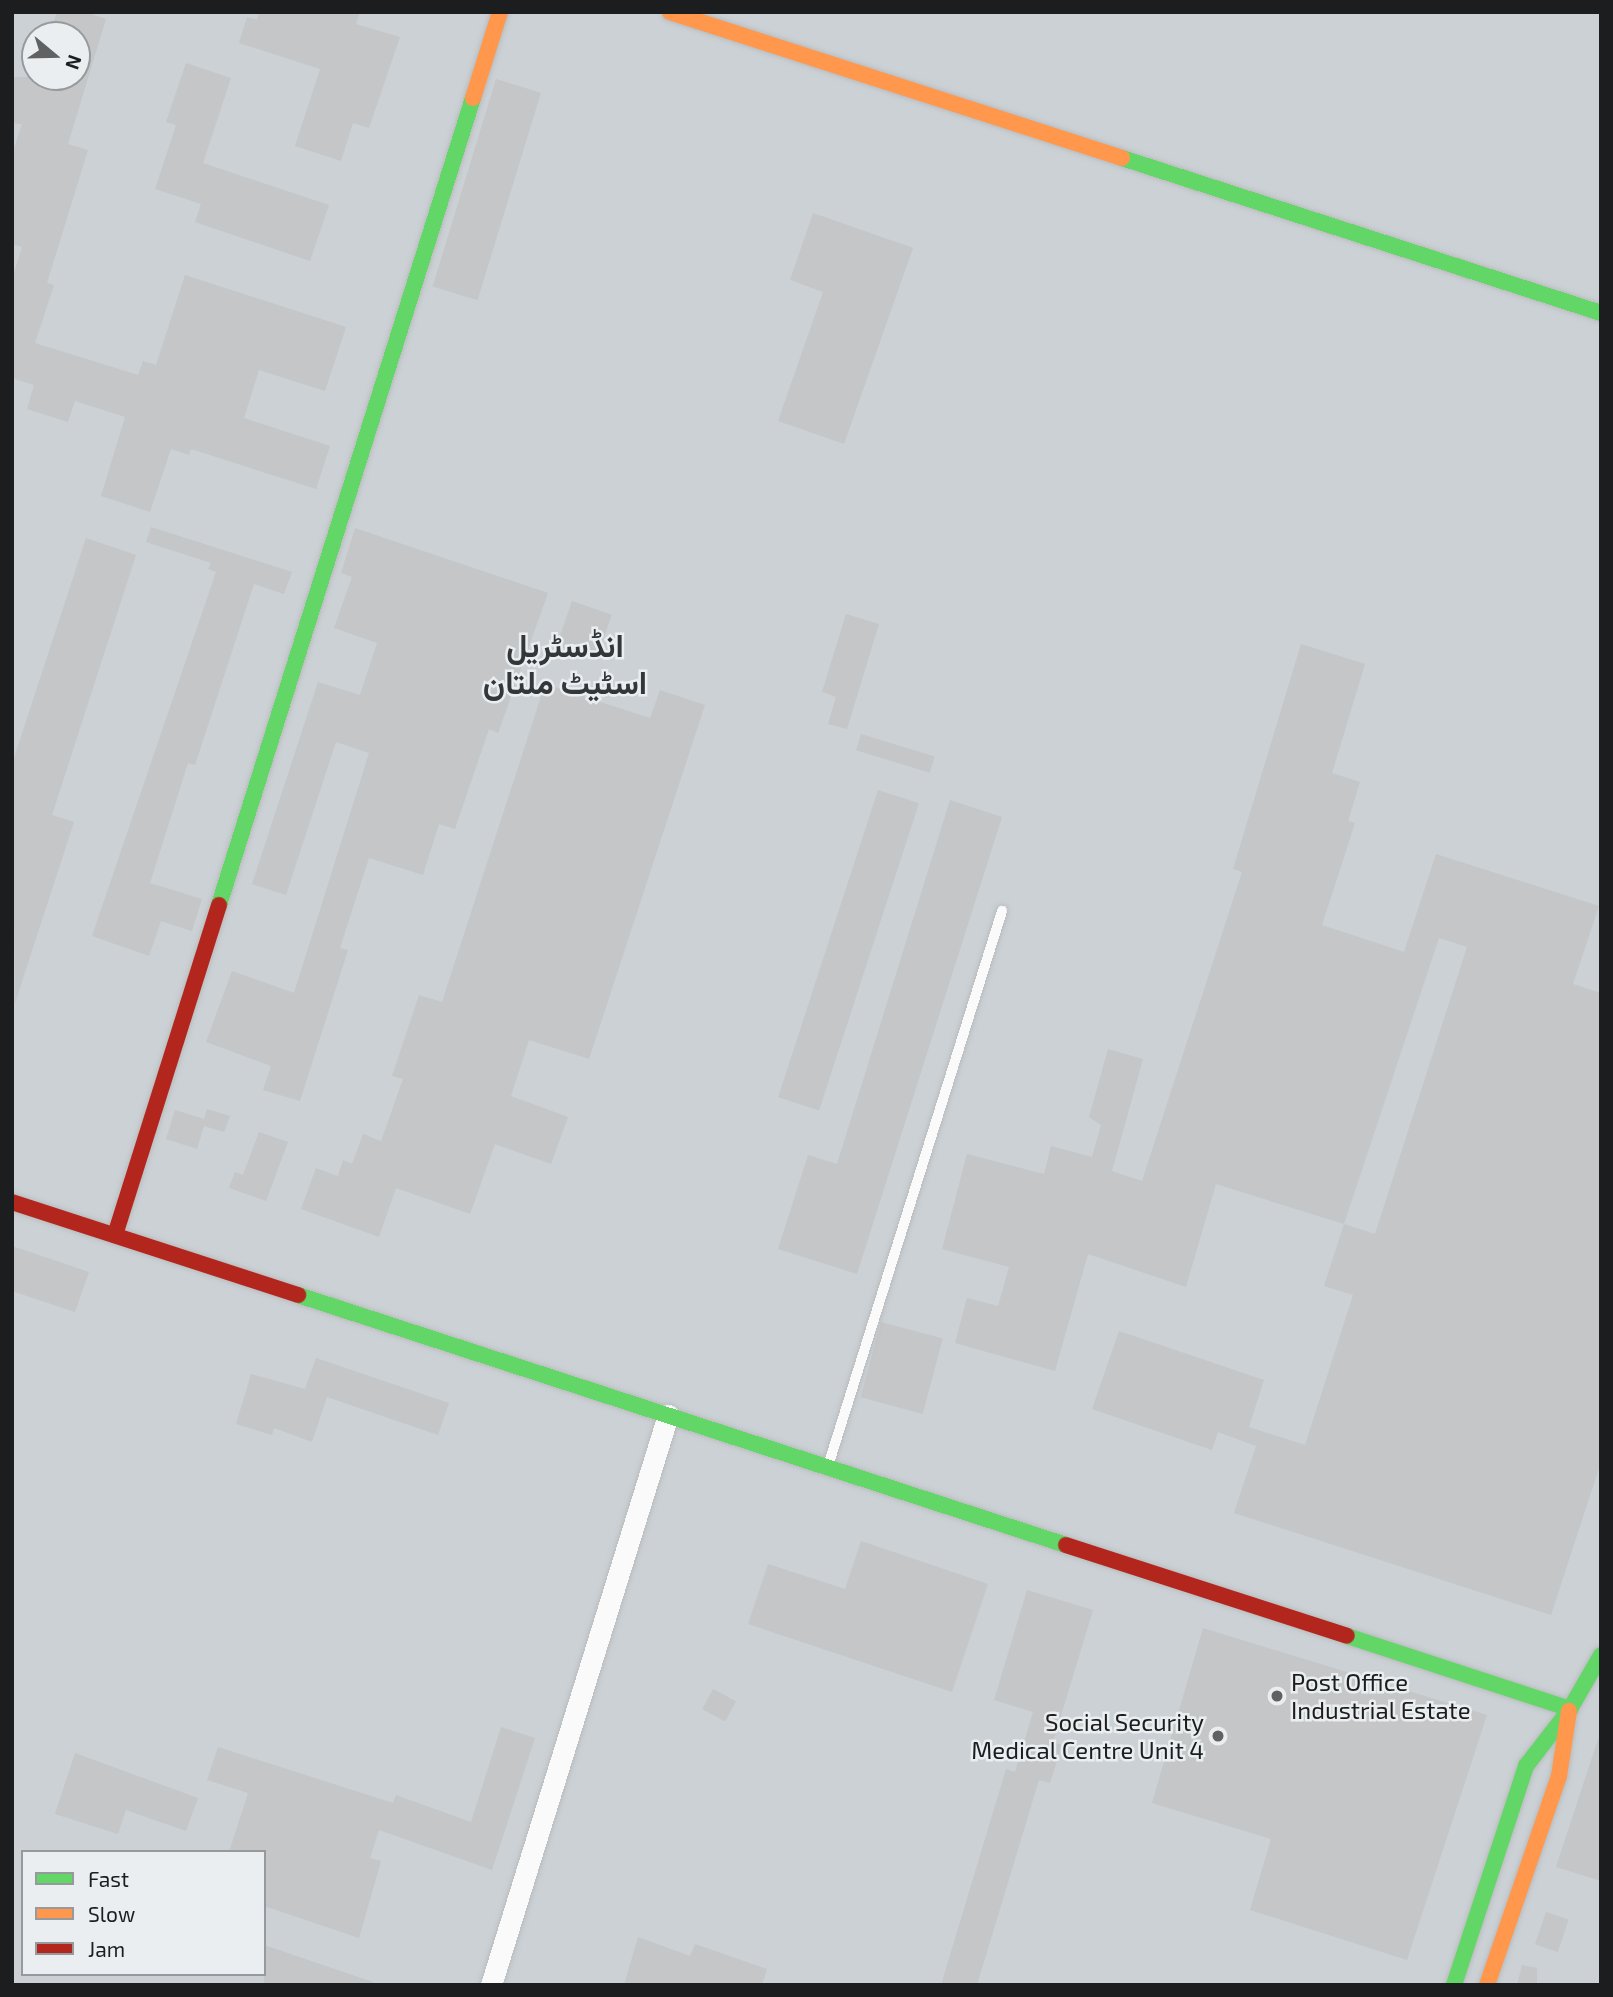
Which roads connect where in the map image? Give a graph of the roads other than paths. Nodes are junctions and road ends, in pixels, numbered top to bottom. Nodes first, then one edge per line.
1 (500, 12) edge
2 (670, 12) edge
3 (1601, 313) edge
4 (1002, 911) dead end
5 (12, 1202) edge
6 (116, 1235) junction
7 (668, 1415) junction
8 (828, 1466) junction
9 (1601, 1655) edge
10 (1570, 1709) junction
11 (491, 1985) edge
12 (1454, 1985) edge
13 (1487, 1985) edge

1 - 6 street
2 - 3 street
4 - 8 lane
5 - 6 street
6 - 7 street
7 - 8 street
7 - 11 street
8 - 10 street
9 - 10 street
10 - 12 street
10 - 13 street

